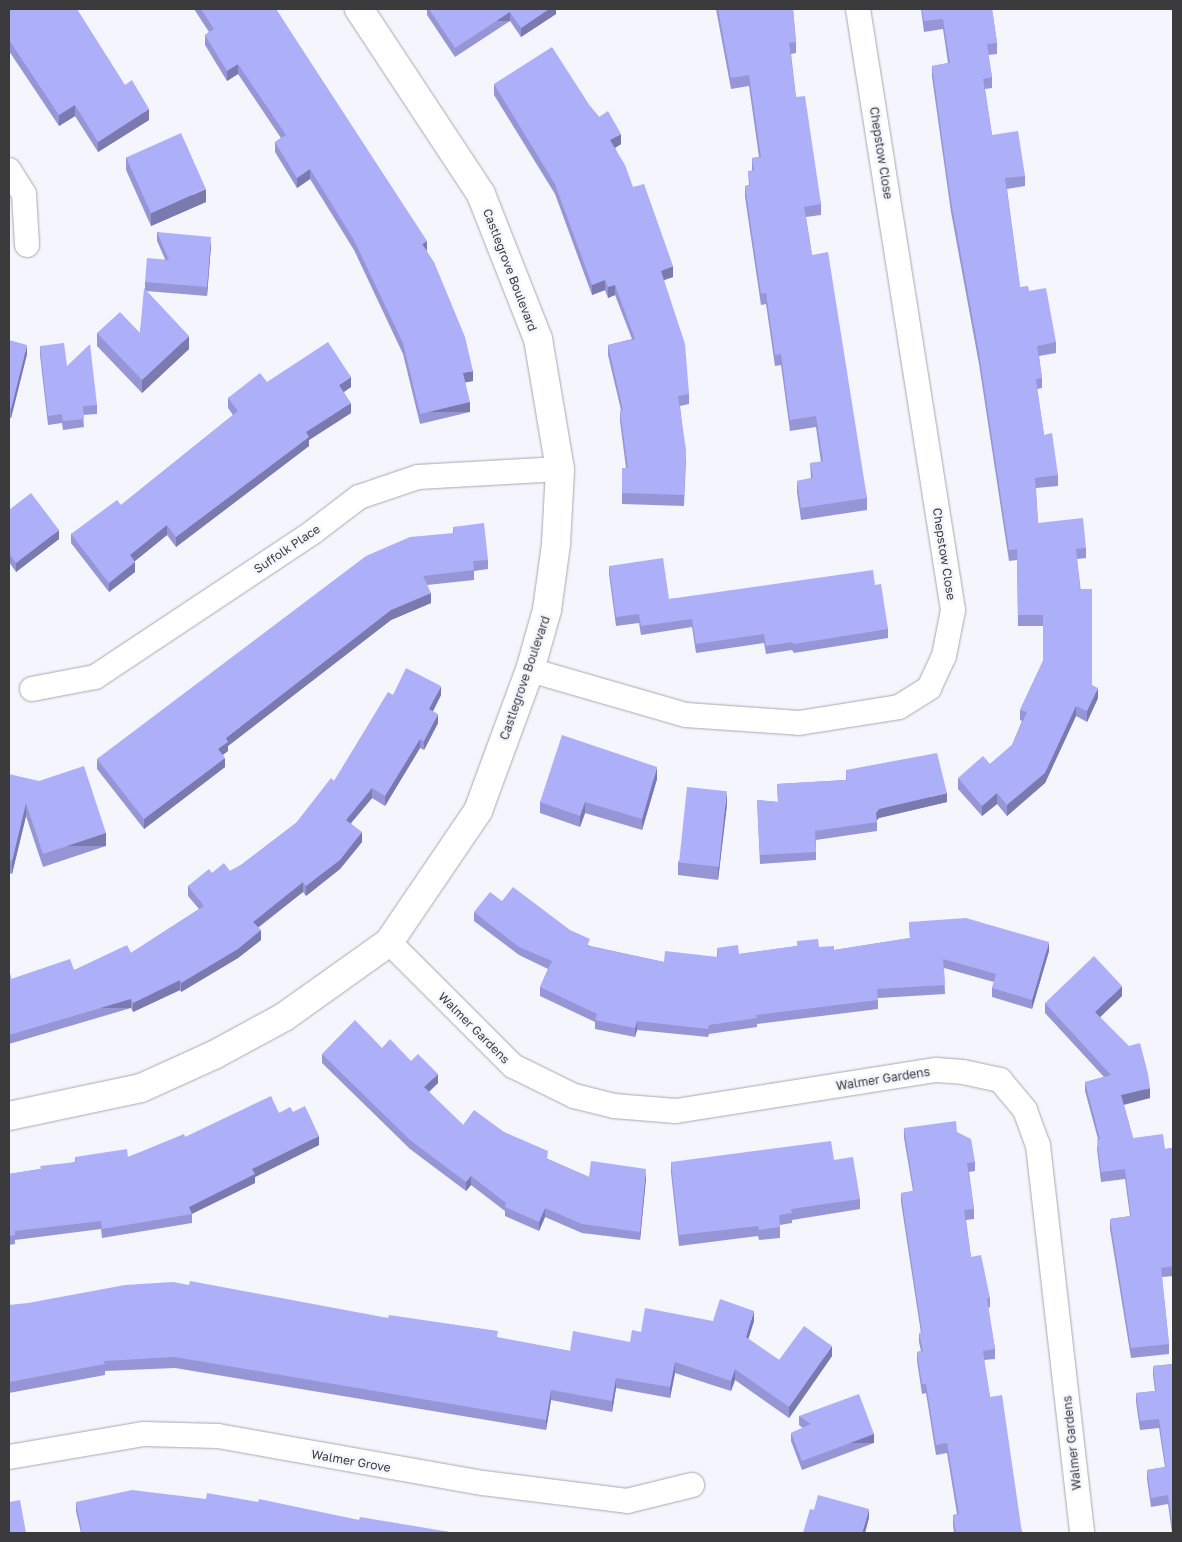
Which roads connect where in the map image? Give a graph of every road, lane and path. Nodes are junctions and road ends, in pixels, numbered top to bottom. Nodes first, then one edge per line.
1 (358, 9) edge
2 (858, 9) edge
3 (9, 170) edge
4 (27, 245) dead end
5 (560, 469) junction
6 (530, 670) junction
7 (32, 689) dead end
8 (388, 942) junction
9 (9, 1116) edge
10 (9, 1458) edge
11 (692, 1485) dead end
12 (1082, 1533) edge

1 - 5 street, Castlegrove Boulevard
2 - 6 street, Chepstow Close
3 - 4 street
5 - 6 street, Castlegrove Boulevard
5 - 7 street, Suffolk Place
6 - 8 street, Castlegrove Boulevard
8 - 9 street, Castlegrove Boulevard
8 - 12 street, Walmer Gardens
10 - 11 street, Walmer Grove

